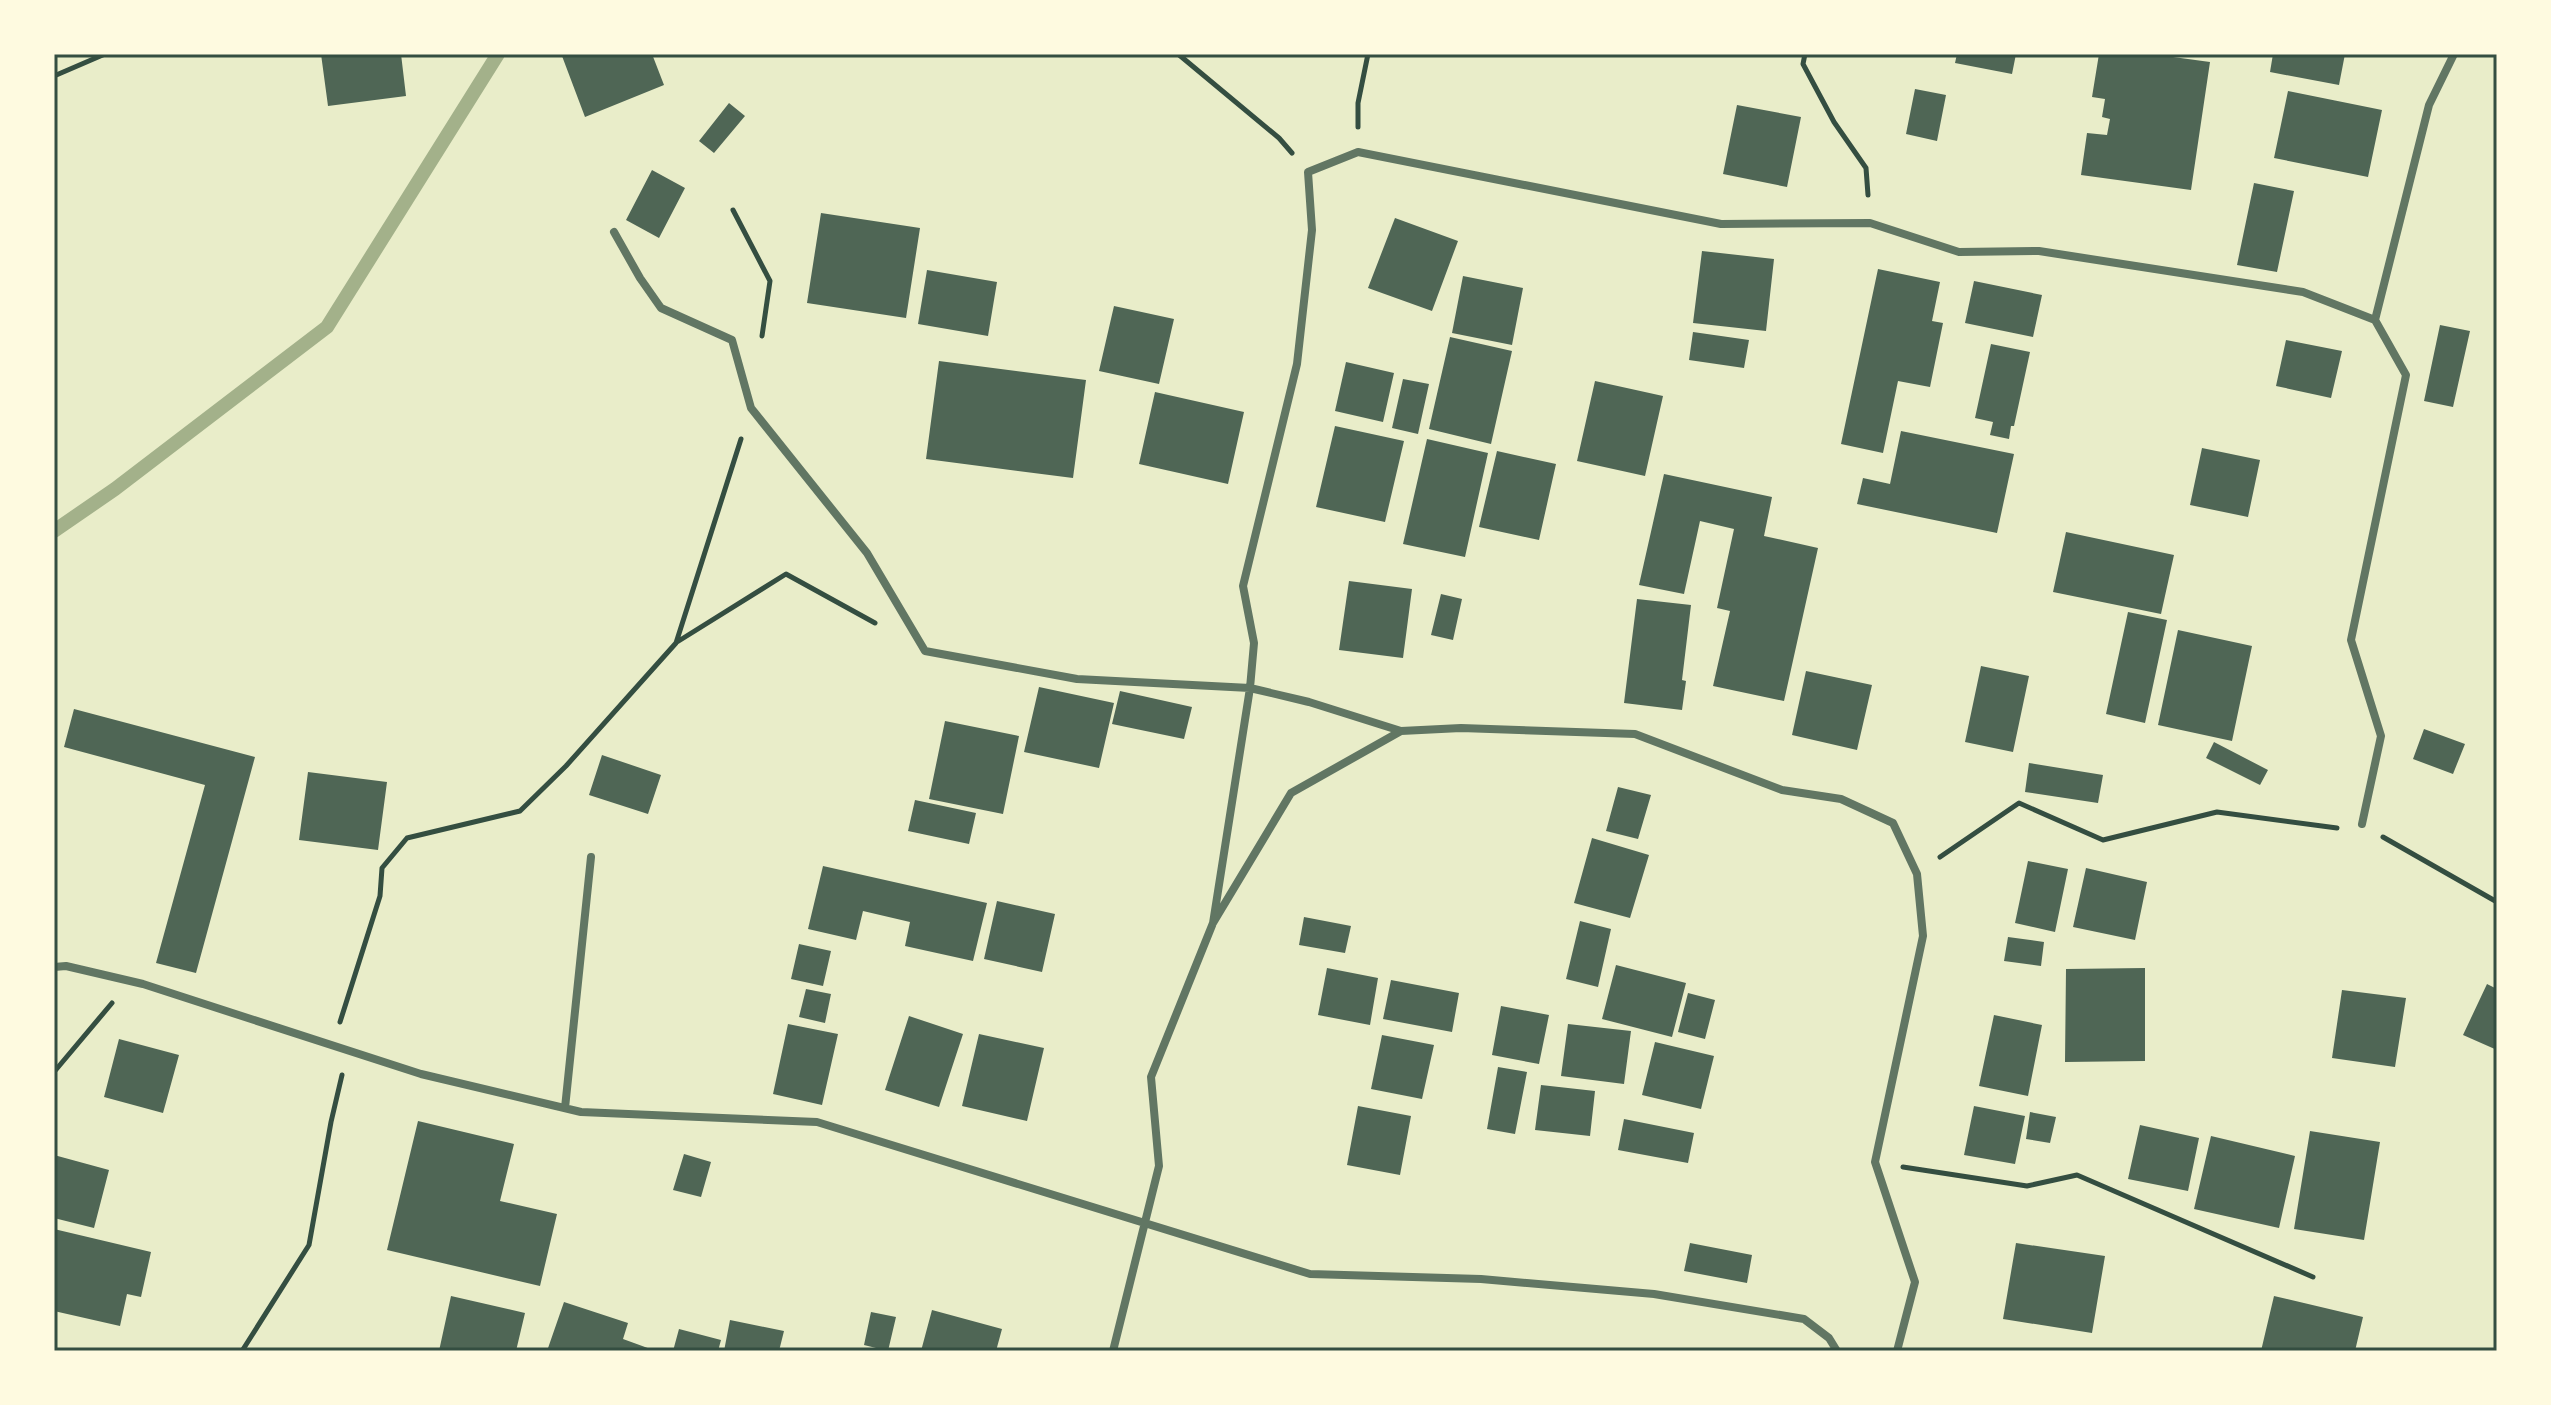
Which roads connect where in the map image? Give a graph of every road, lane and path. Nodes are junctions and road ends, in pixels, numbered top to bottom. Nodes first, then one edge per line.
1 (105, 54) edge
2 (1178, 54) edge
3 (1368, 54) edge
4 (1805, 54) edge
5 (2454, 54) edge
6 (54, 76) edge
7 (1358, 152) junction
8 (1308, 172) junction
9 (733, 210) dead end
10 (1870, 223) junction
11 (614, 232) dead end
12 (2375, 320) junction
13 (760, 344) dead end
14 (751, 408) junction
15 (676, 643) junction
16 (925, 651) junction
17 (1250, 688) junction
18 (1401, 731) junction
19 (2362, 824) junction
20 (591, 857) dead end
21 (1917, 874) junction
22 (2497, 902) edge
23 (1213, 923) junction
24 (54, 967) edge
25 (130, 981) junction
26 (333, 1046) junction
27 (348, 1051) junction
28 (54, 1072) edge
29 (565, 1108) junction
30 (1875, 1162) junction
31 (1146, 1224) junction
32 (2313, 1277) dead end
33 (242, 1351) edge
34 (1113, 1351) edge
35 (1837, 1351) edge
36 (1897, 1351) edge

1 - 6 path
2 - 8 path
3 - 7 path
4 - 10 path
5 - 12 street
7 - 8 street
7 - 10 street
8 - 17 street
9 - 13 path
10 - 12 street
11 - 14 street
12 - 19 street
14 - 15 path
14 - 16 street
15 - 16 path
15 - 26 path
16 - 17 street
17 - 18 street
17 - 23 street
18 - 21 street
18 - 23 street
19 - 21 path
19 - 22 path
20 - 29 street
21 - 30 street
23 - 31 street
24 - 25 street
25 - 26 street
25 - 28 path
26 - 27 street
27 - 29 street
27 - 33 path
29 - 31 street
30 - 32 path
30 - 36 street
31 - 34 street
31 - 35 street

